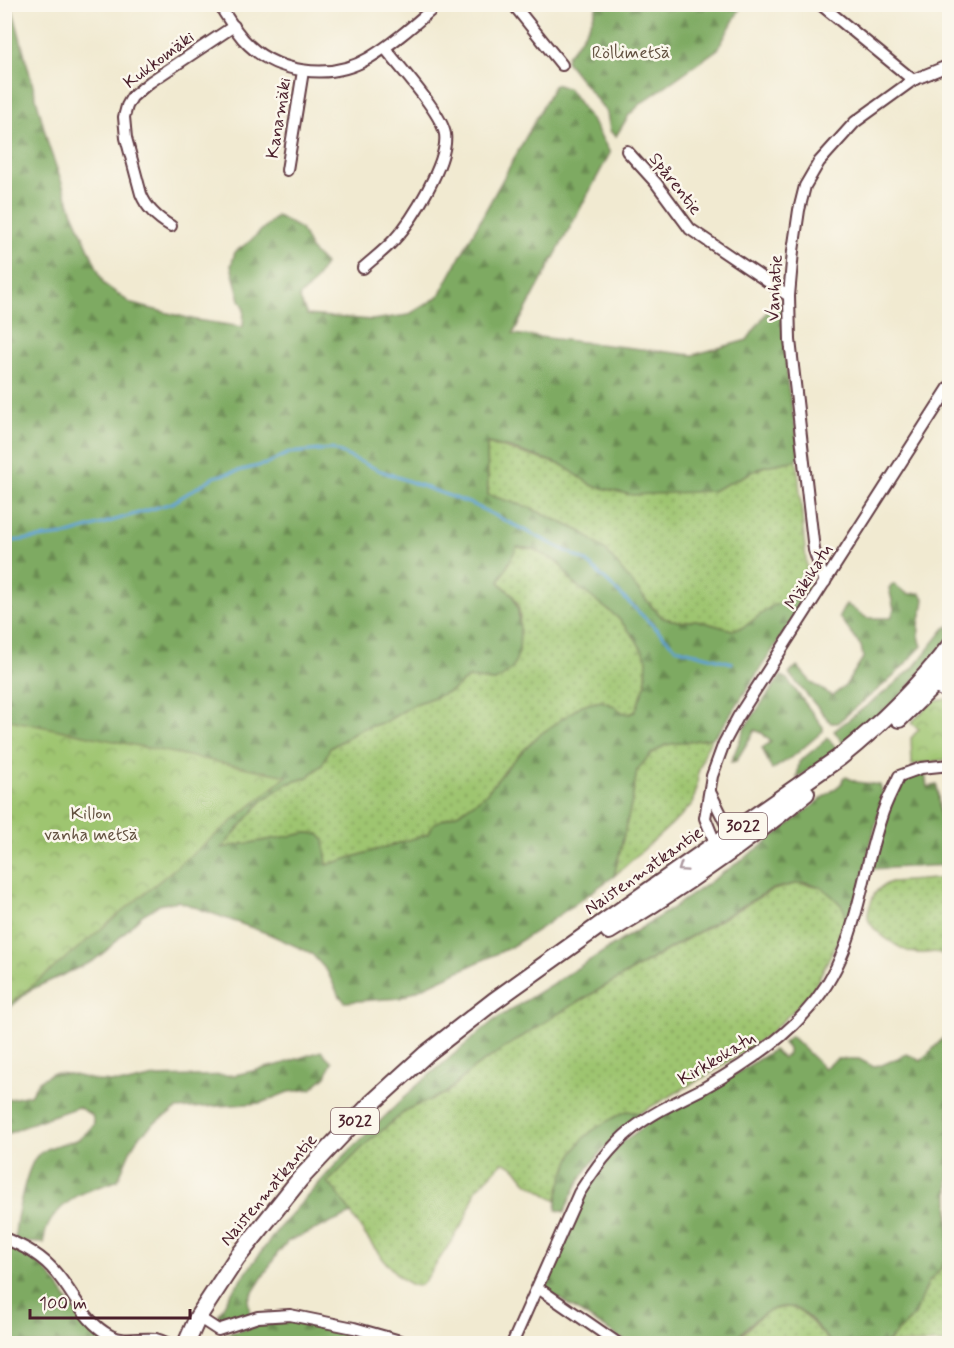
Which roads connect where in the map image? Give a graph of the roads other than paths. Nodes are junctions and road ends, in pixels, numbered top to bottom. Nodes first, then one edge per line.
1 (219, 4) edge
2 (438, 4) edge
3 (513, 4) edge
4 (820, 4) edge
5 (234, 26) junction
6 (385, 48) junction
7 (562, 65) dead end
8 (950, 65) edge
9 (303, 71) junction
10 (913, 80) junction
11 (627, 151) dead end
12 (287, 170) dead end
13 (171, 226) dead end
14 (363, 268) dead end
15 (789, 296) junction
16 (950, 386) edge
17 (825, 582) junction
18 (950, 646) edge
19 (946, 669) edge
20 (936, 685) edge
21 (950, 765) edge
22 (710, 792) junction
23 (735, 840) junction
24 (719, 852) junction
25 (4, 1238) edge
26 (538, 1288) junction
27 (198, 1317) junction
28 (169, 1344) edge
29 (177, 1344) edge
30 (186, 1344) edge
31 (411, 1344) edge
32 (512, 1344) edge
33 (619, 1344) edge

1 - 5 street
2 - 6 street
3 - 7 street
4 - 10 street
5 - 9 street
5 - 13 street, Kukkomäki
6 - 9 street
6 - 14 street
8 - 10 street, Vanhatie
9 - 12 street, Kanamäki
10 - 15 street, Vanhatie
11 - 15 street, Spårentie
15 - 17 street, Vanhatie
16 - 17 street, Mäkikatu
17 - 22 street, Mäkikatu
18 - 19 main road, Naistenmatkantie / 3022
19 - 20 main road, Naistenmatkantie / 3022
20 - 23 main road, Naistenmatkantie / 3022
21 - 26 street, Kirkkokatu
22 - 23 street
22 - 24 street, Mäkikatu
23 - 24 main road, Naistenmatkantie / 3022
24 - 27 main road, Naistenmatkantie / 3022
25 - 28 street
26 - 32 street, Kirkkokatu
26 - 33 street
27 - 29 main road, Naistenmatkantie / 3022
27 - 30 main road, Naistenmatkantie / 3022
27 - 31 street

